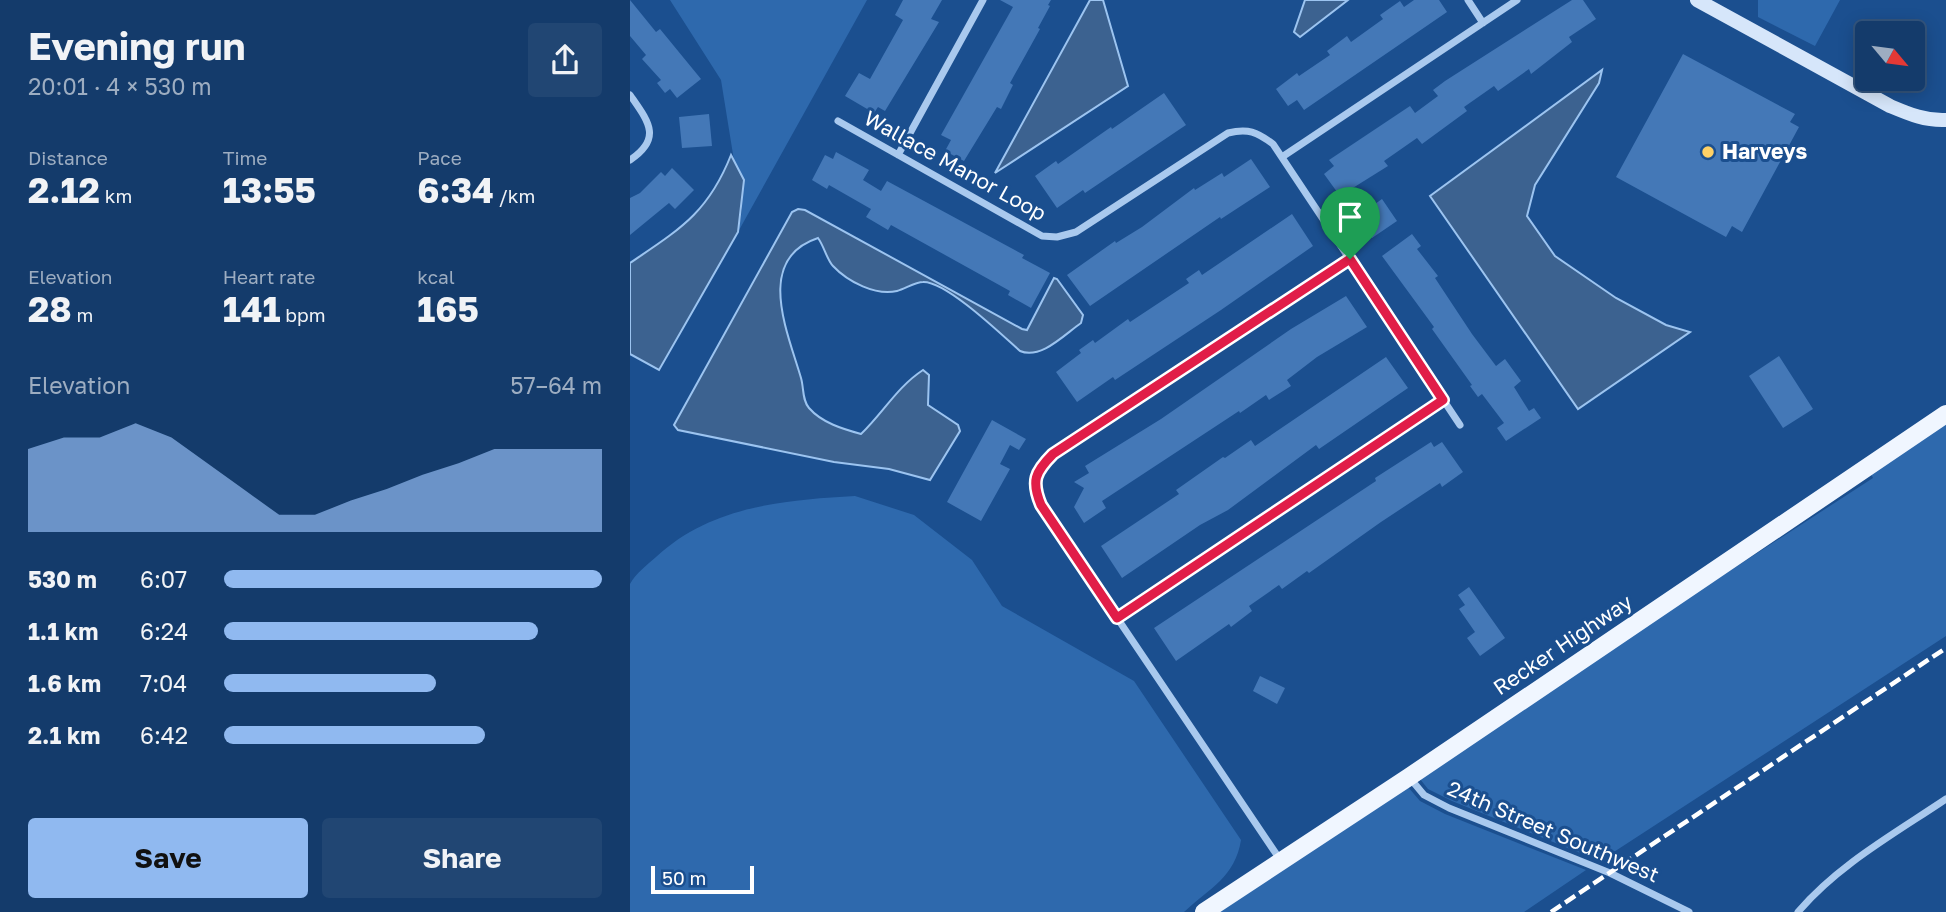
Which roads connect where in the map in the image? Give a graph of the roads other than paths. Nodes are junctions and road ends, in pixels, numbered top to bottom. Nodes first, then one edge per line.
1 (983, 0) edge
2 (1468, 0) edge
3 (1517, 0) edge
4 (1697, 0) edge
5 (1483, 23) junction
6 (630, 95) edge
7 (1946, 120) edge
8 (838, 121) dead end
9 (898, 155) junction
10 (1282, 157) junction
11 (630, 160) edge
12 (1350, 259) junction
13 (1443, 400) junction
14 (1946, 414) edge
15 (1460, 425) dead end
16 (1117, 618) junction
17 (1409, 778) junction
18 (1946, 799) edge
19 (1281, 862) junction
20 (1204, 912) edge
21 (1689, 912) edge
22 (1798, 912) edge

1 - 9 street
2 - 5 street
3 - 5 street
4 - 7 street
5 - 10 street
6 - 11 street
8 - 9 street, Wallace Manor Loop
9 - 10 street, Wallace Manor Loop
10 - 12 street, Wallace Manor Loop
12 - 13 street, Wallace Manor Loop
12 - 16 street
13 - 15 street, Wallace Manor Loop
13 - 16 street
14 - 17 main road, Recker Highway
16 - 19 street
17 - 19 main road, Recker Highway
17 - 21 street, 24th Street Southwest
18 - 22 street
19 - 20 main road, Recker Highway

